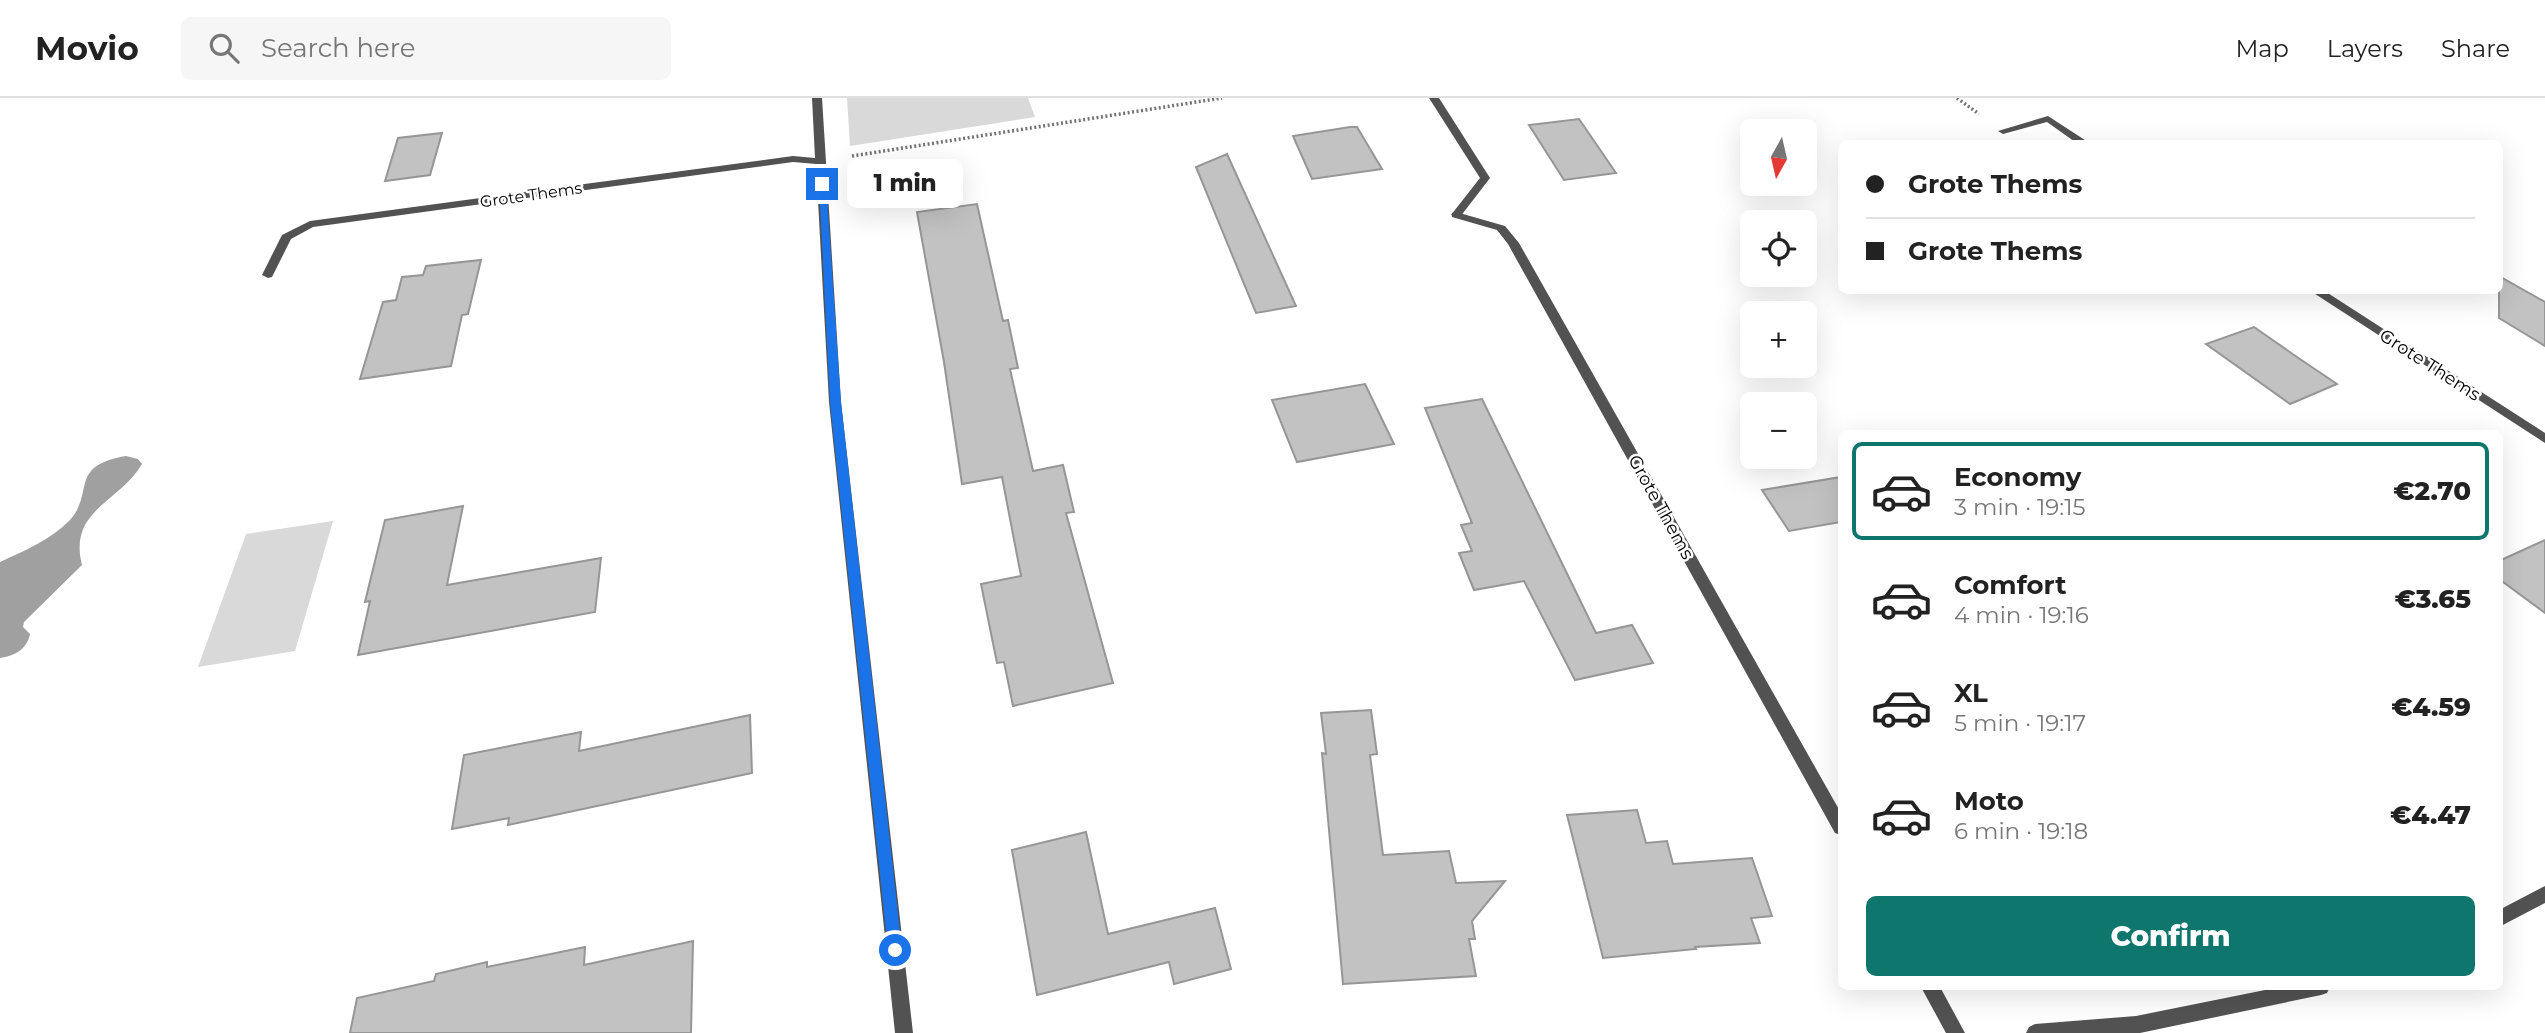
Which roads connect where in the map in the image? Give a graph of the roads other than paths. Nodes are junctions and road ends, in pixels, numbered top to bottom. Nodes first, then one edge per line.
1 (817, 98) edge
2 (1434, 98) edge
3 (2003, 131) dead end
4 (2079, 140) edge
5 (820, 161) junction
6 (268, 275) dead end
7 (2321, 294) edge
8 (2545, 439) edge
9 (1838, 823) edge
10 (2545, 894) edge
11 (2503, 917) edge
12 (1932, 990) edge
13 (2306, 990) edge
14 (904, 1033) edge
15 (1956, 1033) edge
16 (2035, 1033) edge

1 - 5 street
2 - 9 street, Grote Thems
3 - 4 street
5 - 6 street, Grote Thems
5 - 14 street
7 - 8 street, Grote Thems
10 - 11 street
12 - 15 street
13 - 16 street

